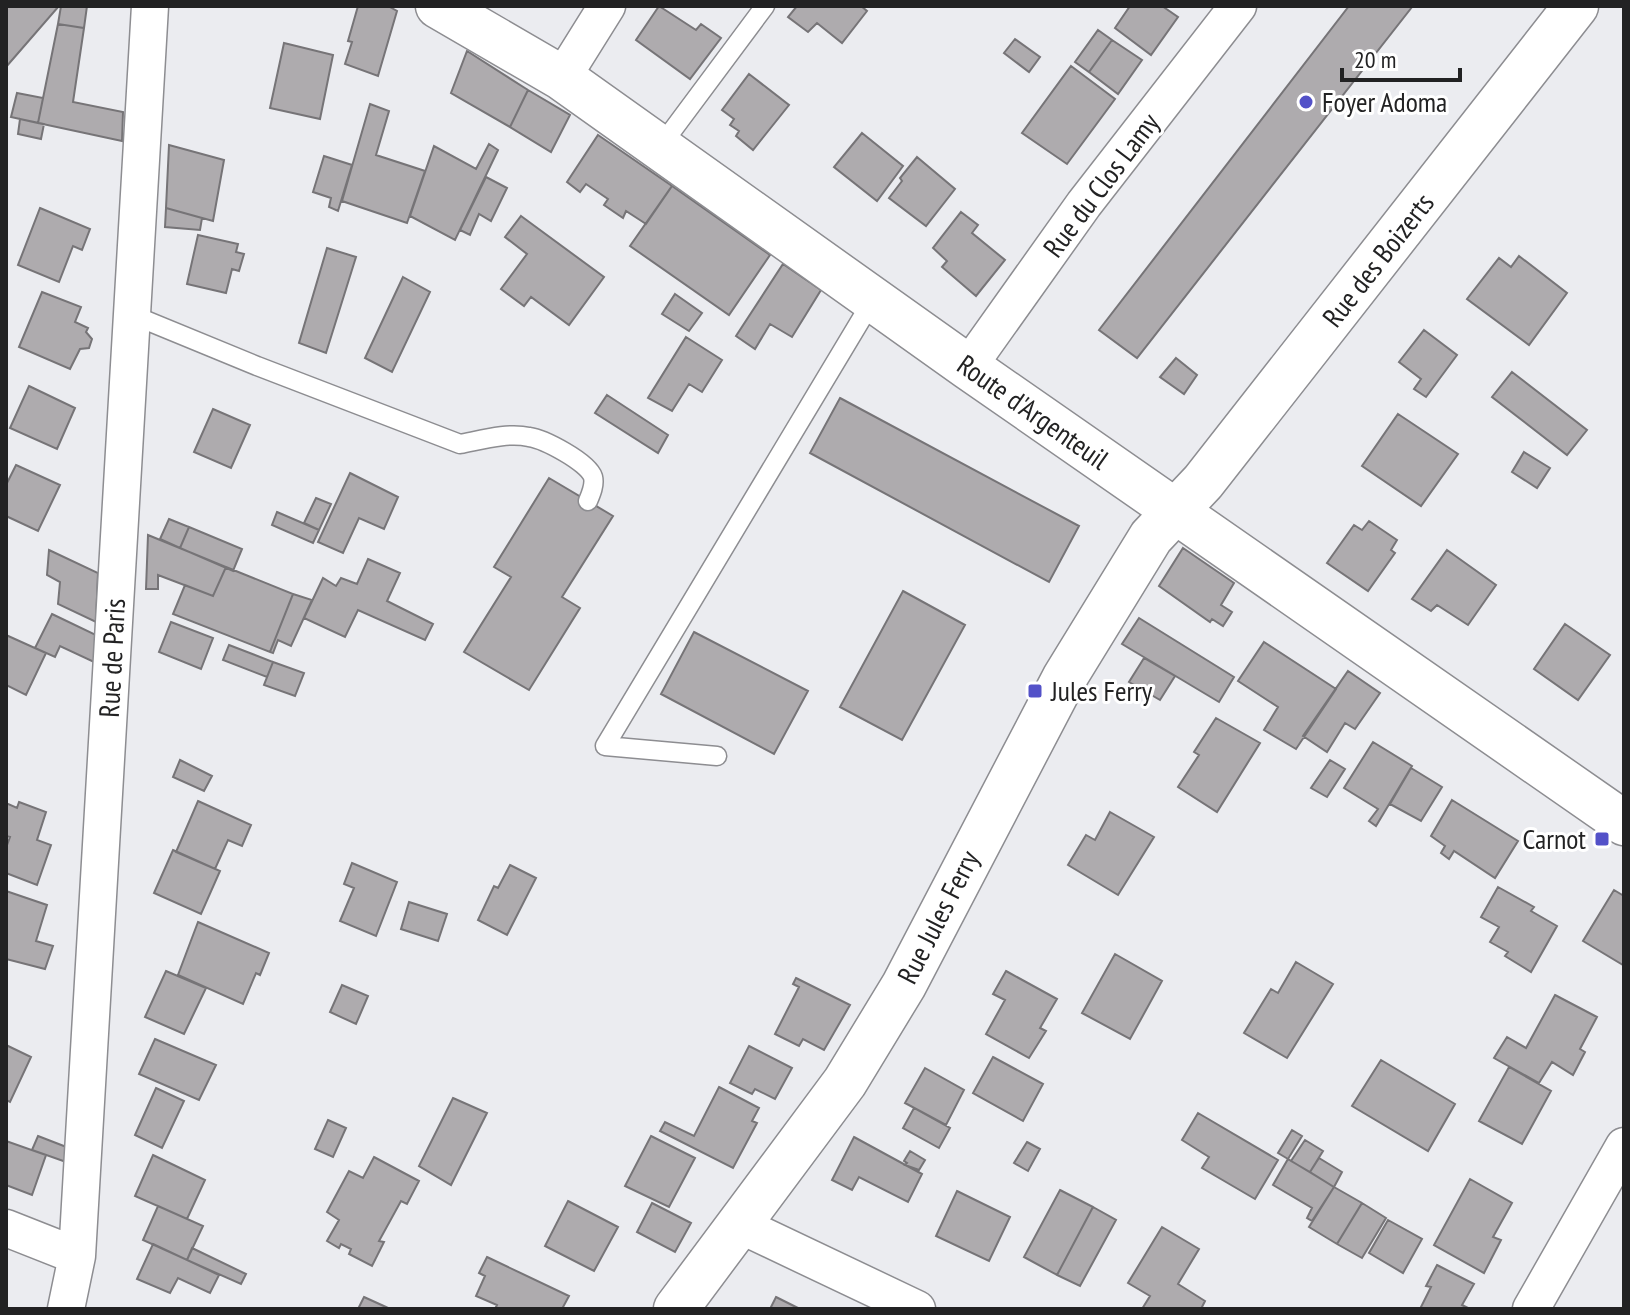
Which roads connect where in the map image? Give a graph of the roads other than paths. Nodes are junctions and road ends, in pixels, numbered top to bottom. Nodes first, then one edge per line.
1 (150, 6) edge
2 (438, 6) edge
3 (607, 6) edge
4 (765, 6) edge
5 (1238, 6) edge
6 (1576, 6) edge
7 (562, 78) junction
8 (660, 147) junction
9 (874, 298) junction
10 (133, 315) junction
11 (968, 367) junction
12 (588, 501) dead end
13 (1175, 510) junction
14 (717, 756) dead end
15 (1624, 823) edge
16 (1624, 1146) edge
17 (740, 1225) junction
18 (6, 1228) edge
19 (77, 1256) junction
20 (66, 1309) edge
21 (676, 1309) edge
22 (917, 1309) edge
23 (1531, 1309) edge

1 - 10 street, Rue de Paris
2 - 7 street, Route d'Argenteuil
3 - 7 street
4 - 8 lane
5 - 11 street, Rue du Clos Lamy
6 - 13 street, Rue des Boizerts
7 - 8 street, Route d'Argenteuil
8 - 9 street, Route d'Argenteuil
9 - 11 street, Route d'Argenteuil
9 - 14 lane
10 - 12 lane
10 - 19 street, Rue de Paris
11 - 13 street, Route d'Argenteuil
13 - 15 street, Route d'Argenteuil
13 - 17 street, Rue Jules Ferry
16 - 23 street
17 - 21 street, Rue Jules Ferry
17 - 22 street
18 - 19 street
19 - 20 street, Rue de Paris

